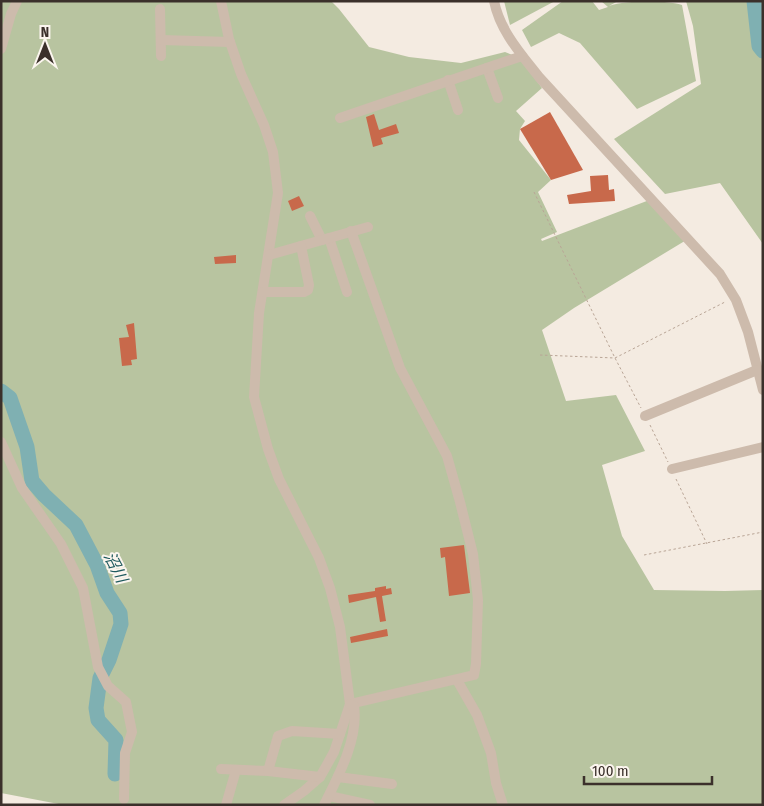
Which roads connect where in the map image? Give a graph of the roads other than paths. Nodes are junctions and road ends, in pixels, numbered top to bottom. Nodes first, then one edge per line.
1 (17, 1) edge
2 (221, 1) edge
3 (494, 1) edge
4 (160, 9) dead end
5 (161, 40) junction
6 (230, 42) junction
7 (1, 49) edge
8 (161, 56) dead end
9 (522, 56) junction
10 (487, 68) junction
11 (448, 80) junction
12 (498, 98) dead end
13 (458, 110) dead end
14 (340, 118) dead end
15 (310, 216) dead end
16 (368, 227) dead end
17 (351, 231) junction
18 (326, 239) junction
19 (301, 246) junction
20 (269, 255) junction
21 (263, 292) junction
22 (347, 292) dead end
23 (757, 370) junction
24 (763, 390) edge
25 (645, 416) road end
26 (1, 442) edge
27 (763, 447) edge
28 (672, 469) road end
29 (458, 680) junction
30 (350, 704) junction
31 (340, 734) junction
32 (221, 769) dead end
33 (236, 770) junction
34 (268, 771) junction
35 (320, 777) junction
36 (338, 778) junction
37 (392, 784) dead end
38 (124, 799) dead end
39 (326, 800) edge
40 (291, 803) edge
41 (226, 805) edge
42 (370, 805) edge
43 (503, 805) edge

1 - 7 street
2 - 6 street
3 - 9 street
4 - 5 street
5 - 6 street
5 - 8 street
6 - 20 street
9 - 10 street
9 - 23 street
10 - 11 street
10 - 12 street
11 - 13 street
11 - 14 street
15 - 18 street
16 - 17 street
17 - 18 street
17 - 29 street
18 - 19 street
18 - 22 street
19 - 20 street
19 - 21 street
20 - 21 street
21 - 30 street
23 - 24 street
23 - 25 street
26 - 38 street
27 - 28 street
29 - 30 street
29 - 43 street
30 - 31 street
30 - 36 street
31 - 34 street
31 - 35 street
32 - 33 street
33 - 34 street
33 - 41 street
34 - 35 street
35 - 40 street
36 - 37 street
36 - 39 street
39 - 42 street

